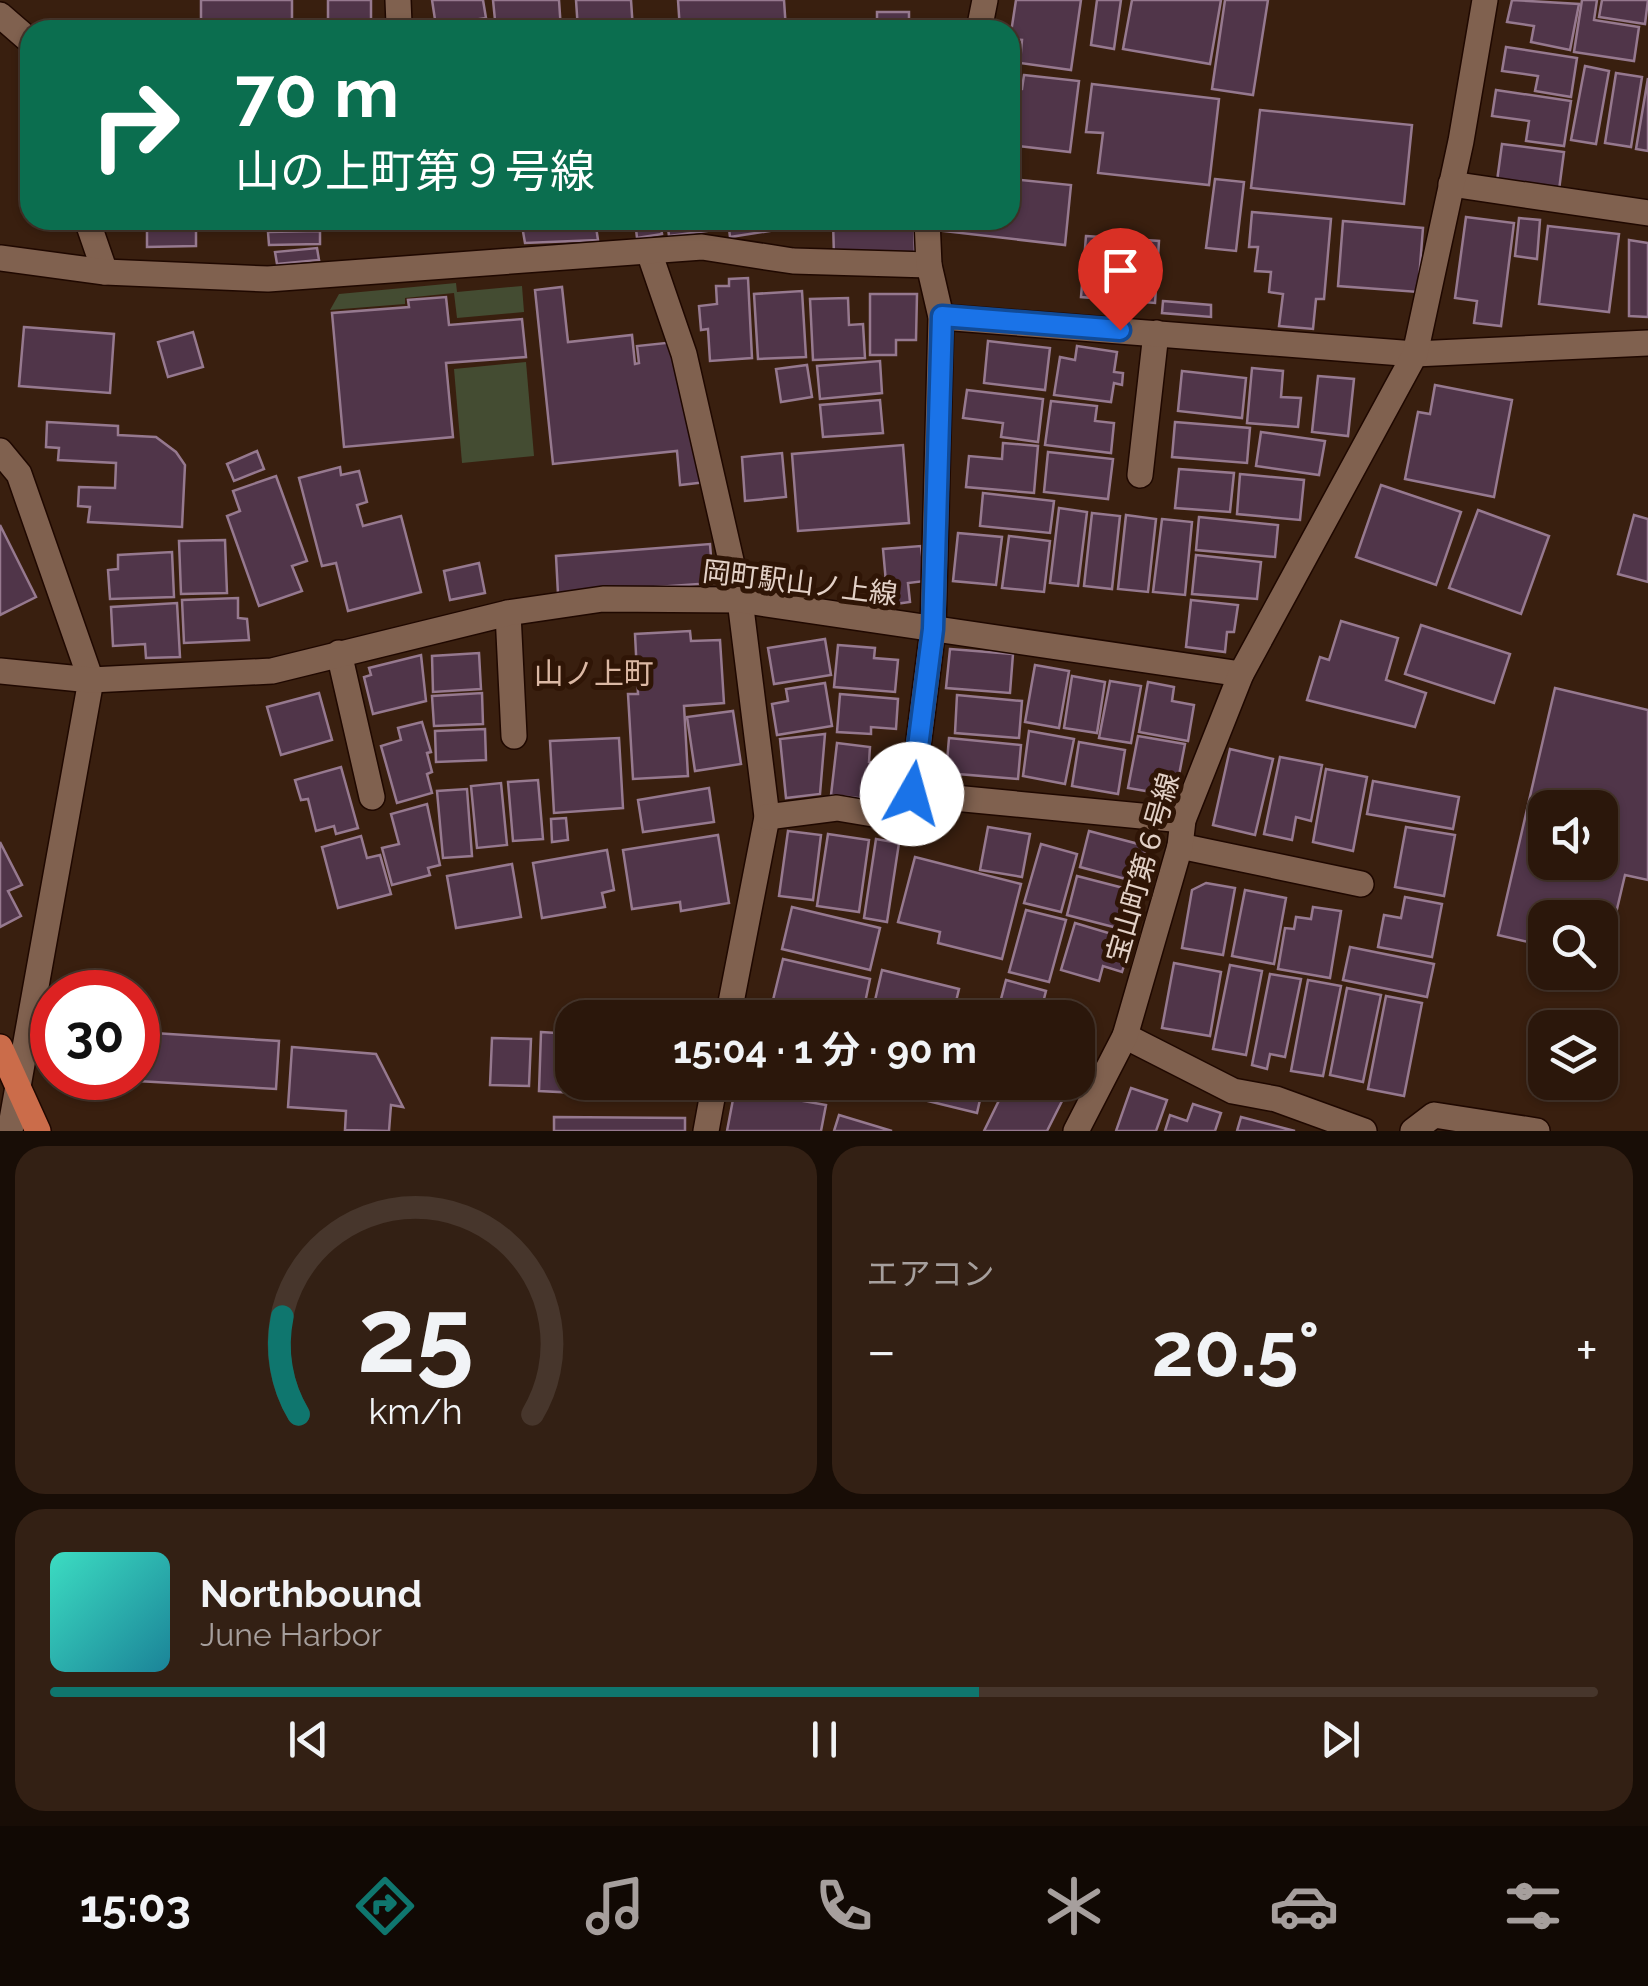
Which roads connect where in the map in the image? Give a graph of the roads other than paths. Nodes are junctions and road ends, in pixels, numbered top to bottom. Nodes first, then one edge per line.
1 (1485, 0) edge
2 (0, 14) edge
3 (20, 32) edge
4 (1451, 184) junction
5 (1648, 214) edge
6 (90, 230) edge
7 (927, 230) edge
8 (649, 252) junction
9 (0, 258) edge
10 (929, 264) junction
11 (105, 272) junction
12 (942, 316) junction
13 (1156, 333) junction
14 (1648, 343) edge
15 (1415, 354) junction
16 (0, 452) edge
17 (1140, 475) dead end
18 (740, 600) junction
19 (508, 613) junction
20 (933, 629) junction
21 (339, 653) junction
22 (0, 671) edge
23 (1241, 674) junction
24 (91, 680) junction
25 (514, 736) dead end
26 (912, 794) junction
27 (372, 797) dead end
28 (766, 817) junction
29 (1183, 820) junction
30 (1180, 846) junction
31 (1360, 884) dead end
32 (731, 1000) edge
33 (1125, 1036) junction
34 (0, 1048) edge
35 (20, 1089) junction
36 (712, 1100) edge
37 (10, 1131) edge
38 (38, 1131) edge
39 (706, 1131) edge
40 (1076, 1131) edge
41 (1364, 1131) edge
42 (1413, 1131) edge
43 (1537, 1131) edge

1 - 4 street
2 - 3 street
4 - 5 street
4 - 15 street
6 - 11 street
7 - 10 street
8 - 10 street
8 - 11 street
8 - 18 street
9 - 11 street
10 - 12 street
12 - 13 street
12 - 20 street
13 - 15 street
13 - 17 street
14 - 15 street
15 - 23 street
16 - 24 street
18 - 19 street, 岡町駅山ノ上線
18 - 20 street, 岡町駅山ノ上線
18 - 28 street
19 - 21 street, 岡町駅山ノ上線
19 - 25 street
20 - 23 street, 岡町駅山ノ上線
20 - 26 street
21 - 24 street, 岡町駅山ノ上線
21 - 27 street
22 - 24 street, 岡町駅山ノ上線
23 - 29 street, 宝山町第６号線
24 - 35 street
26 - 28 street
26 - 29 street
28 - 32 street
29 - 30 street, 宝山町第６号線
30 - 31 street
30 - 33 street, 宝山町第６号線
33 - 40 street, 宝山町第６号線
33 - 41 street
34 - 35 main road
35 - 37 street
35 - 38 main road
36 - 39 street
42 - 43 street

